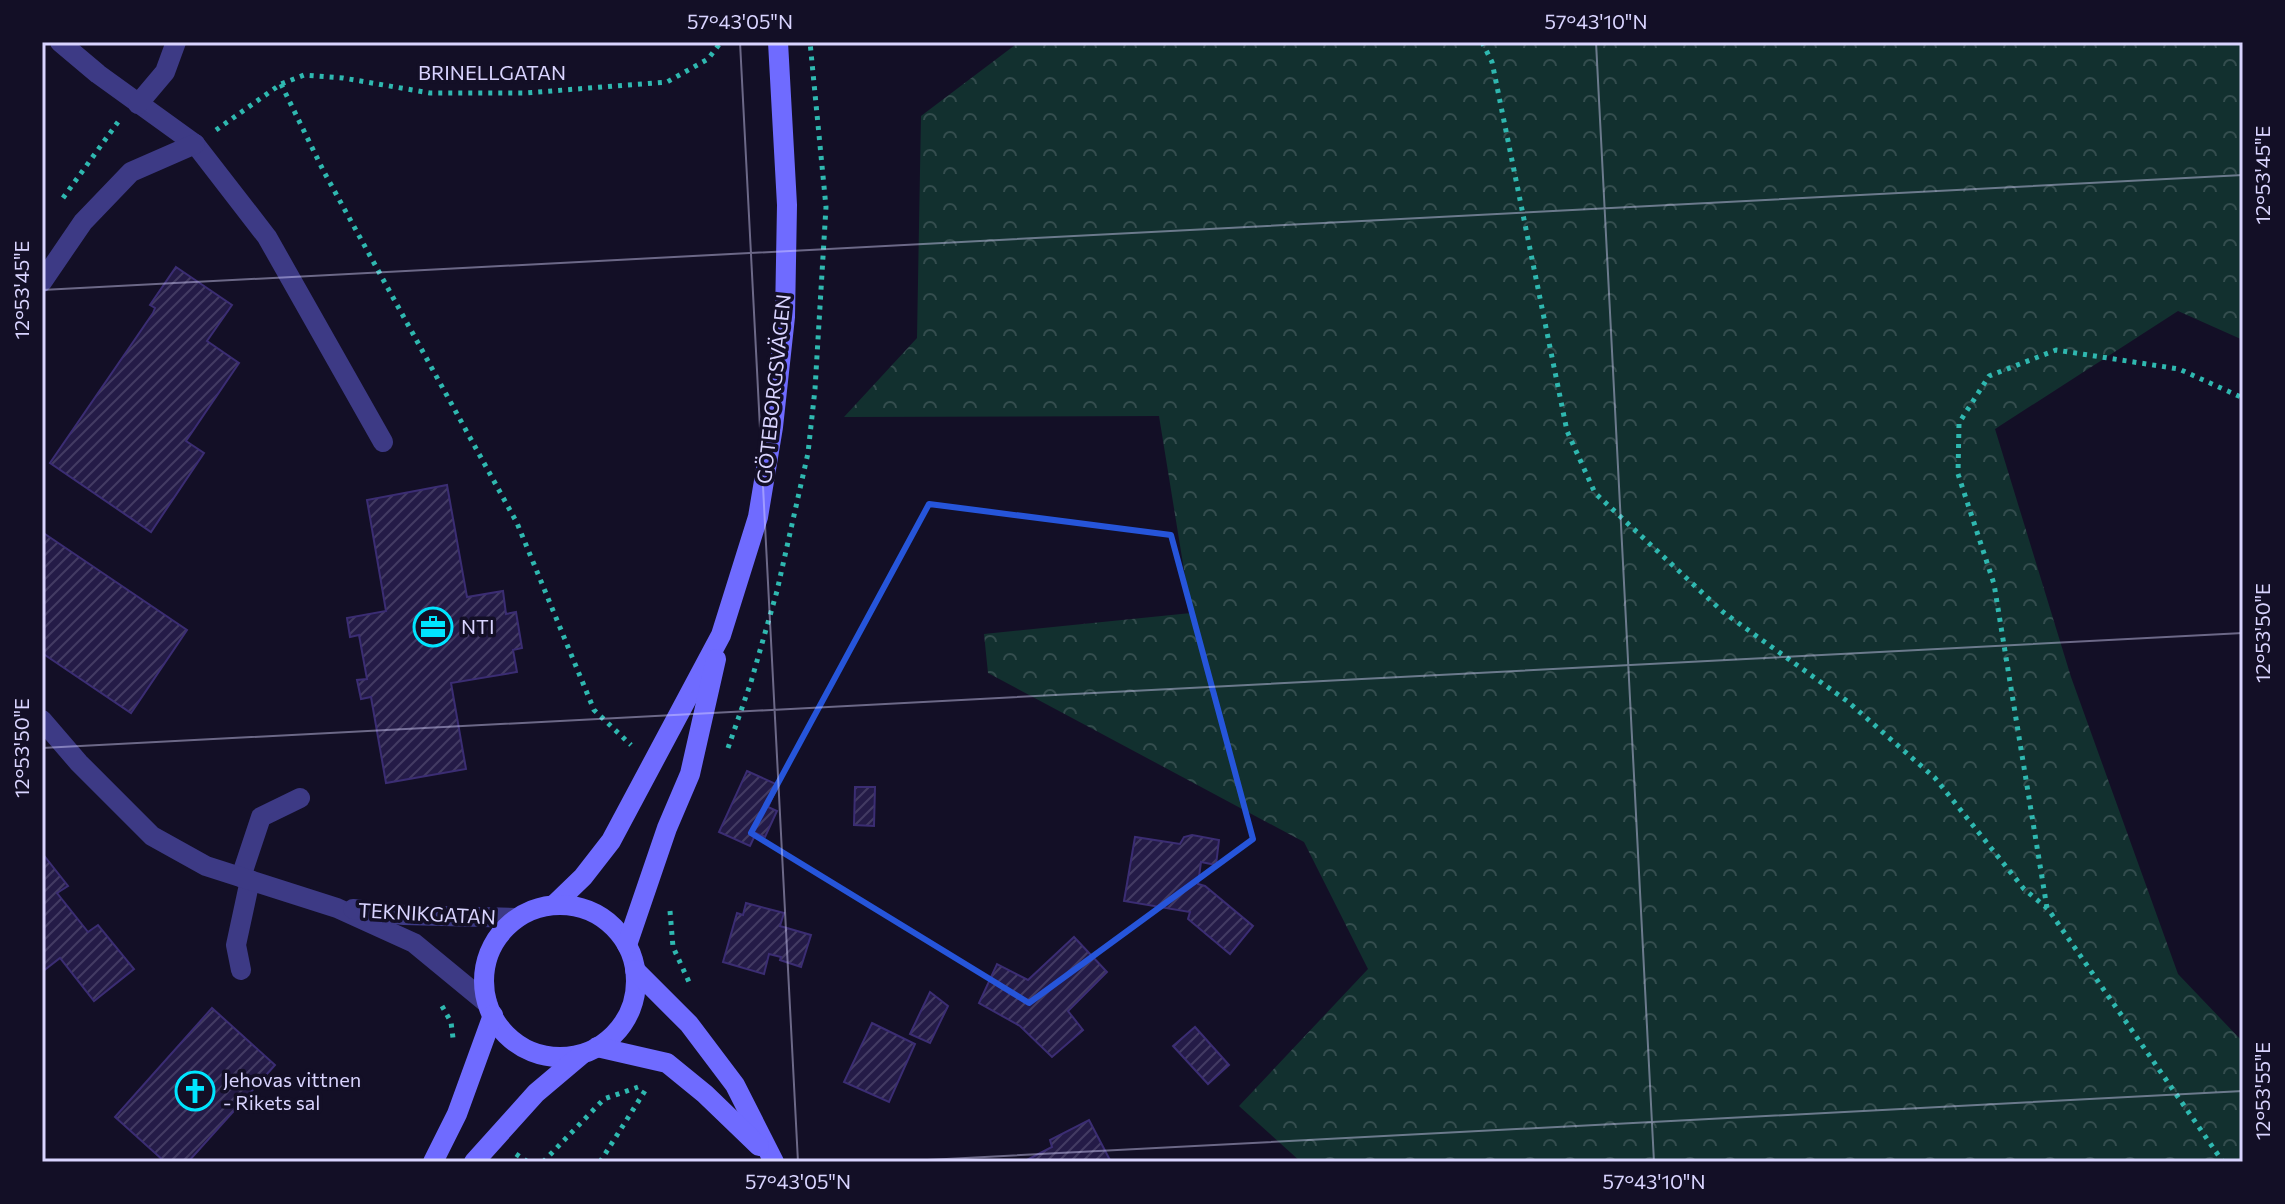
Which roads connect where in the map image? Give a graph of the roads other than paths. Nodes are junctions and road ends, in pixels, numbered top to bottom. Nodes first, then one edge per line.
1 (60, 42) edge
2 (176, 42) edge
3 (778, 42) edge
4 (138, 104) junction
5 (195, 144) junction
6 (42, 282) edge
7 (383, 442) dead end
8 (721, 635) junction
9 (42, 720) edge
10 (300, 798) dead end
11 (246, 879) junction
12 (554, 905) junction
13 (337, 908) junction
14 (517, 918) junction
15 (627, 945) junction
16 (241, 970) dead end
17 (635, 970) junction
18 (491, 1009) junction
19 (590, 1050) junction
20 (772, 1159) edge
21 (433, 1162) edge
22 (474, 1162) edge

1 - 4 street
2 - 4 street
3 - 8 street, GÖTEBORGSVÄGEN
4 - 5 street
5 - 6 street
5 - 7 street
8 - 12 street, GÖTEBORGSVÄGEN
8 - 15 street, GÖTEBORGSVÄGEN
9 - 11 street, TEKNIKGATAN
10 - 11 street
11 - 13 street, TEKNIKGATAN
11 - 16 street
12 - 14 street
12 - 15 street
13 - 14 street, TEKNIKGATAN
13 - 18 street, TEKNIKGATAN
14 - 18 street
15 - 17 street
17 - 19 street
17 - 20 street
18 - 19 street
18 - 21 street
19 - 20 street
19 - 22 street

